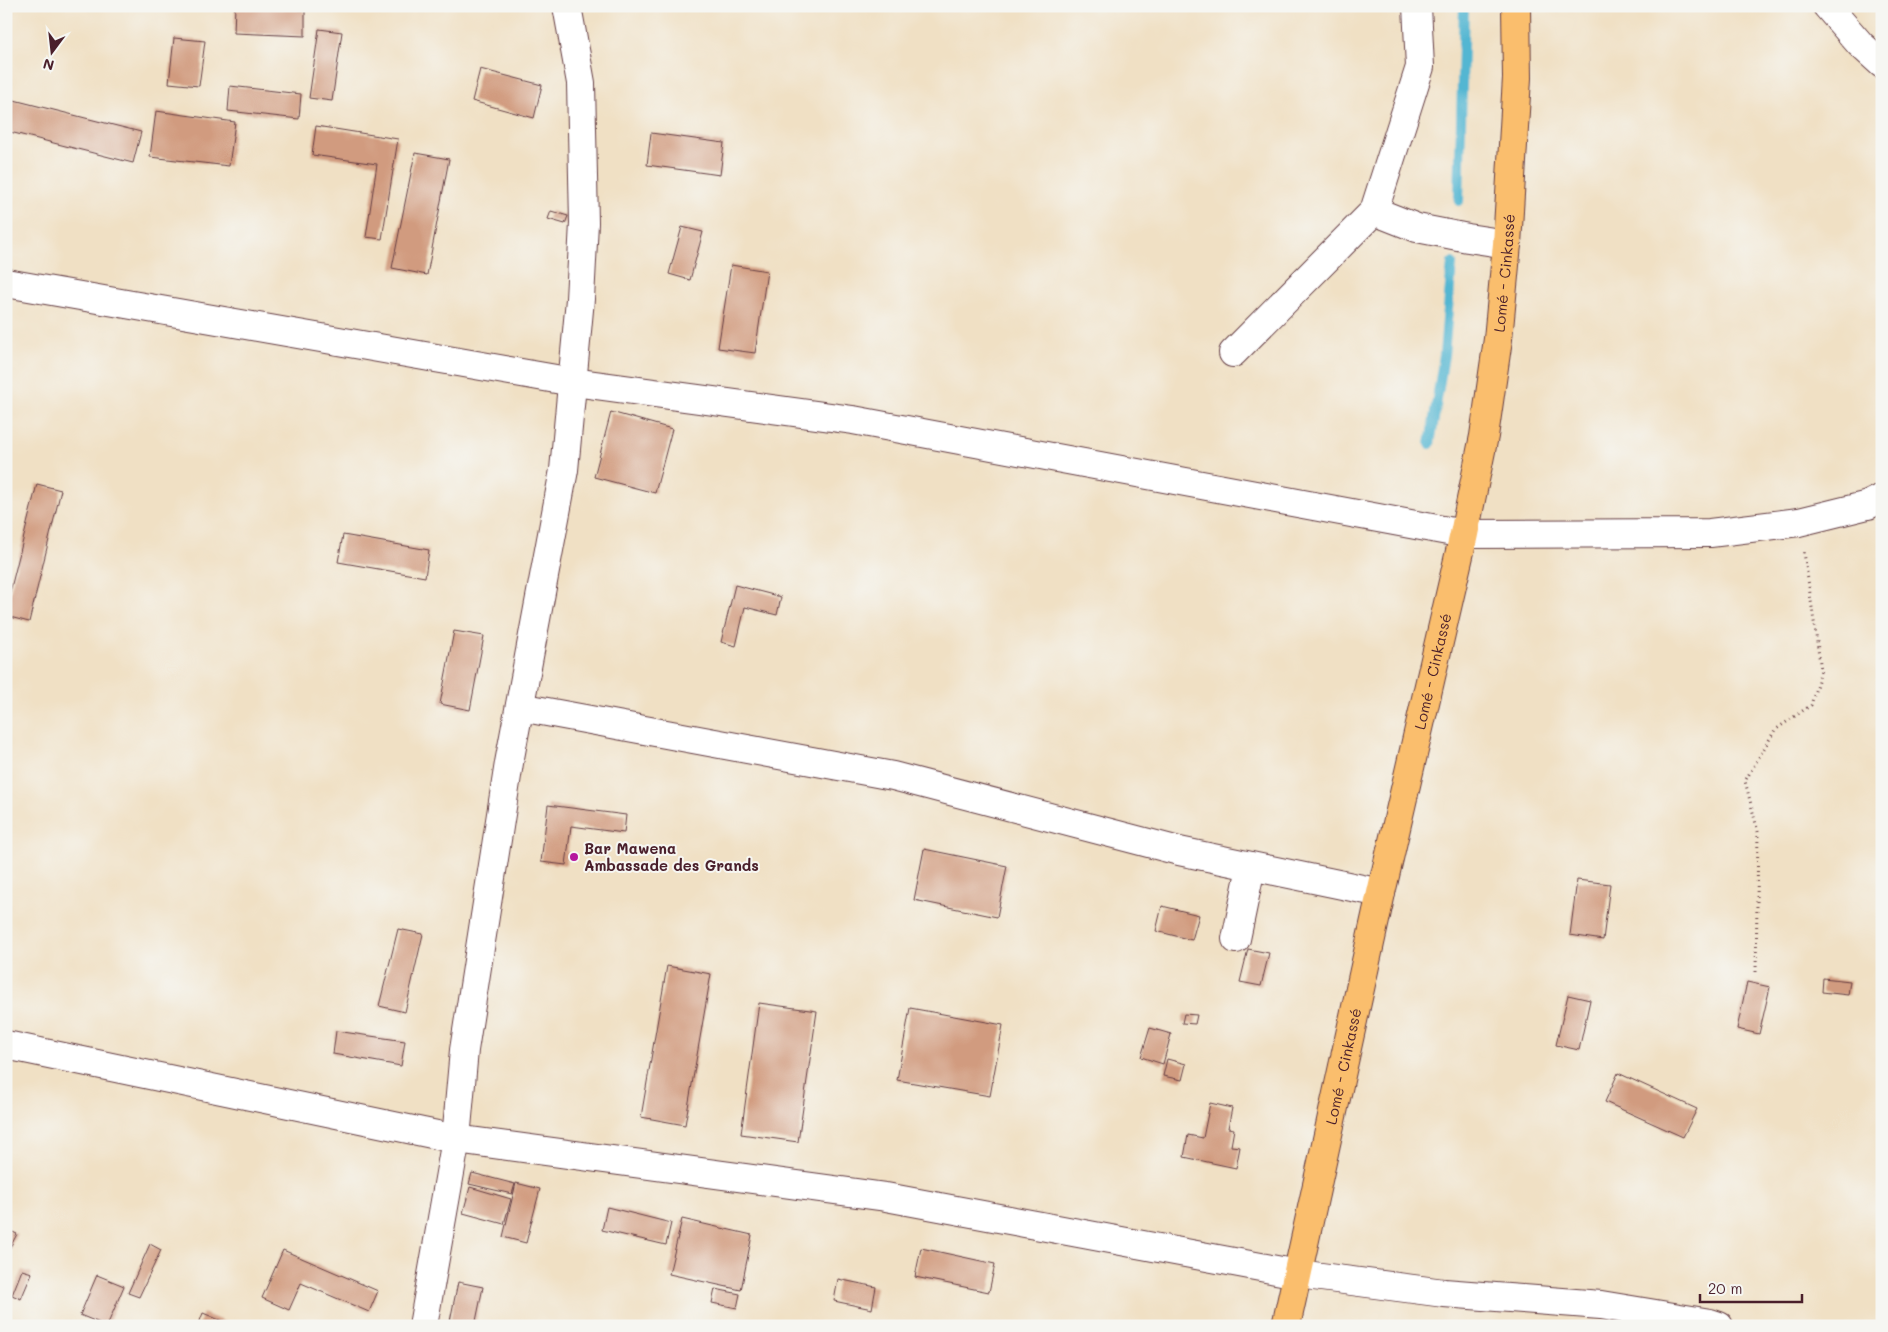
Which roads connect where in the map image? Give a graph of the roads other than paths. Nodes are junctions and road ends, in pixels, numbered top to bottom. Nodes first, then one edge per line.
1 (567, 6) edge
2 (1417, 6) edge
3 (1516, 6) edge
4 (1827, 6) edge
5 (1882, 64) edge
6 (1374, 211) junction
7 (1508, 244) junction
8 (6, 283) edge
9 (1233, 353) dead end
10 (573, 382) junction
11 (1882, 498) edge
12 (1464, 534) junction
13 (520, 707) junction
14 (1251, 866) junction
15 (1382, 893) junction
16 (1236, 939) dead end
17 (6, 1045) edge
18 (456, 1140) junction
19 (1298, 1274) junction
20 (423, 1326) edge
21 (1286, 1326) edge
22 (1719, 1326) edge

1 - 10 street
2 - 6 street
3 - 7 highway, Lomé - Cinkassé
4 - 5 street
6 - 7 street
6 - 9 street
7 - 12 highway, Lomé - Cinkassé
8 - 10 street
10 - 12 street
10 - 13 street
11 - 12 street
12 - 15 highway, Lomé - Cinkassé
13 - 14 street
13 - 18 street
14 - 15 street
14 - 16 street
15 - 19 highway, Lomé - Cinkassé
17 - 18 street
18 - 19 street
18 - 20 street
19 - 21 highway, Lomé - Cinkassé
19 - 22 street

